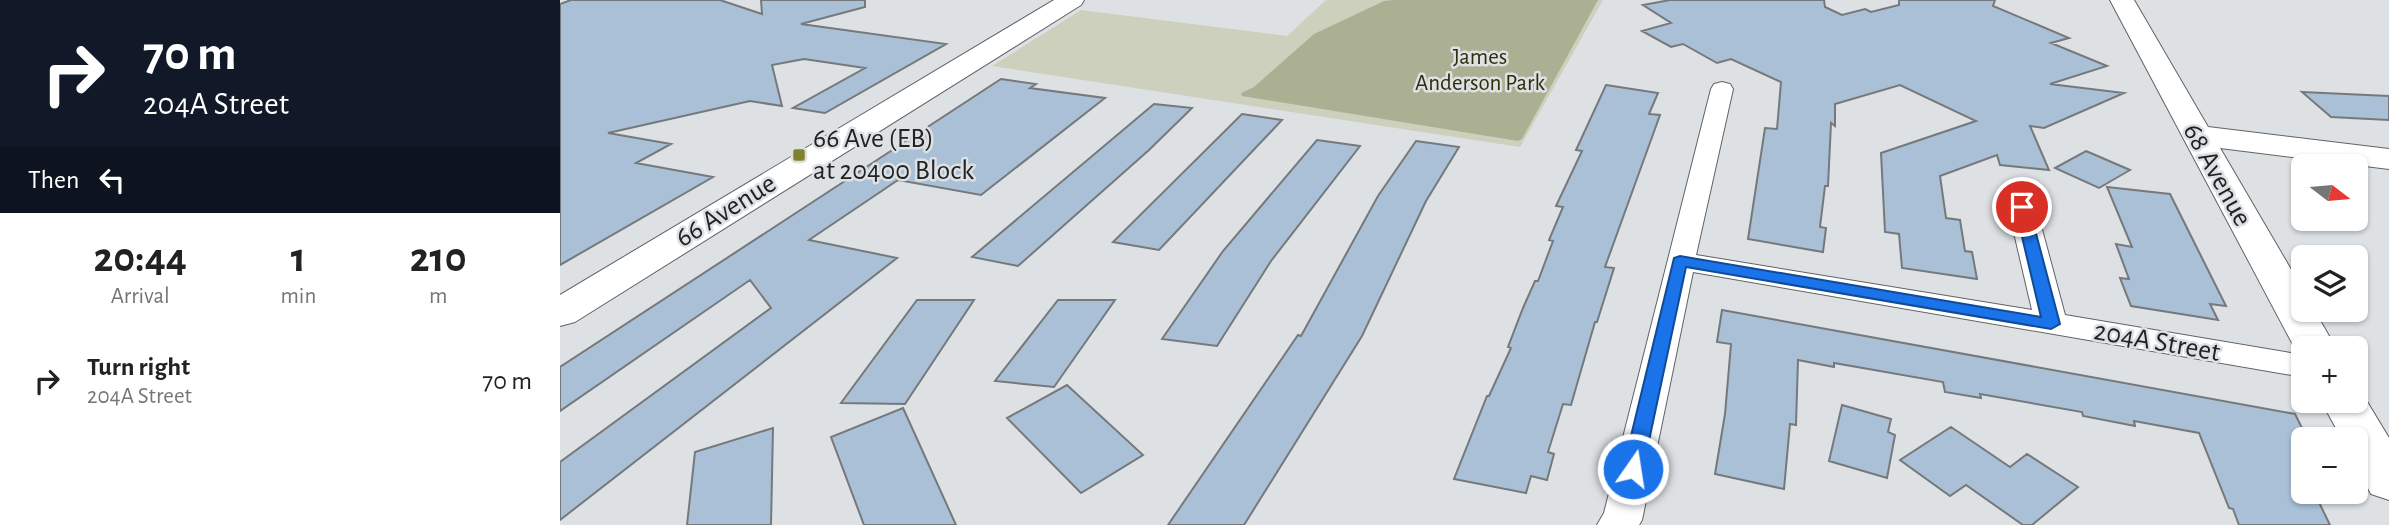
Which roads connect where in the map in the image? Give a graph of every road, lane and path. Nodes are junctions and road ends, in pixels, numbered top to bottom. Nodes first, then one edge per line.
1 (1072, 0) edge
2 (2122, 0) edge
3 (1722, 89) dead end
4 (2195, 135) junction
5 (2389, 159) edge
6 (2022, 207) dead end
7 (1680, 261) junction
8 (560, 313) edge
9 (2051, 324) junction
10 (2308, 336) edge
11 (2291, 364) edge
12 (2351, 413) edge
13 (2389, 481) edge
14 (1627, 523) edge

1 - 8 street, 66 Avenue
2 - 4 street, 68 Avenue
3 - 7 street
4 - 5 street
4 - 10 street, 68 Avenue
6 - 9 street
7 - 9 street, 204A Street
7 - 14 street
9 - 11 street, 204A Street
12 - 13 street

